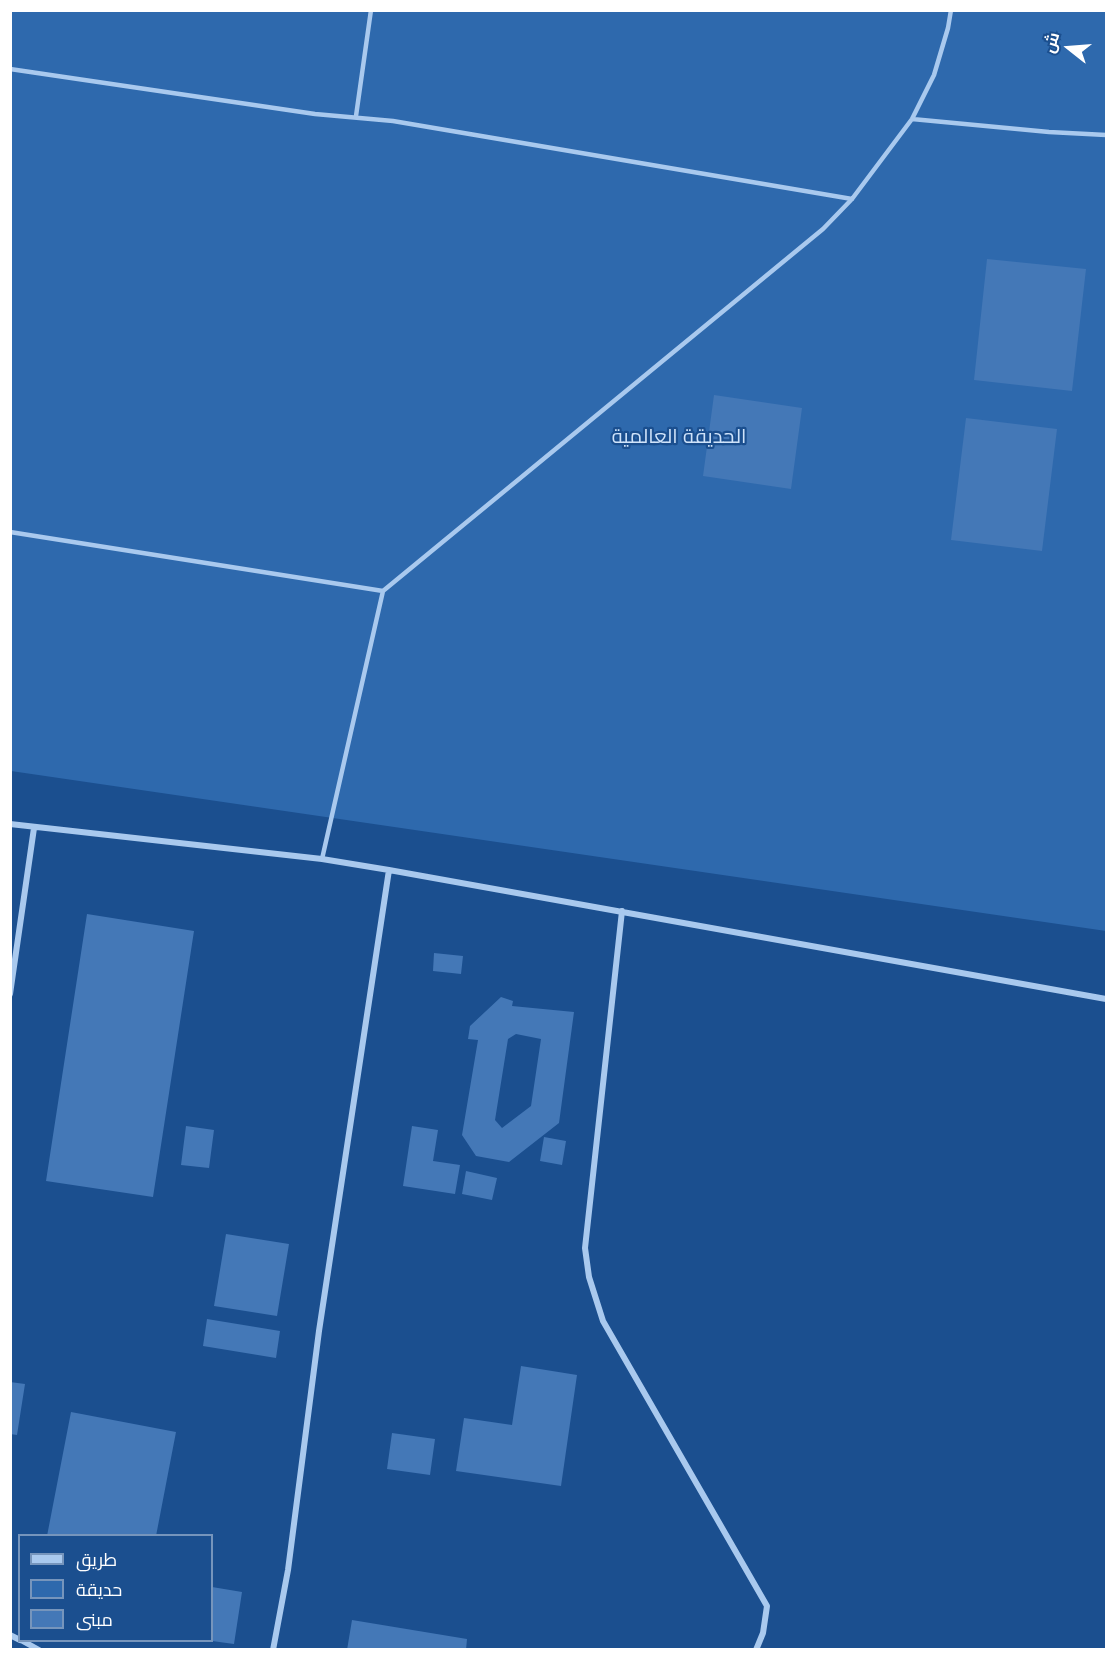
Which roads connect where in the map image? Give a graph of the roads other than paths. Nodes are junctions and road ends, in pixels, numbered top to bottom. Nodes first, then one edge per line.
1 (371, 10) edge
2 (951, 10) edge
3 (10, 69) edge
4 (356, 116) junction
5 (912, 119) junction
6 (1107, 135) edge
7 (852, 199) junction
8 (10, 532) edge
9 (382, 591) junction
10 (10, 824) edge
11 (34, 828) junction
12 (322, 859) junction
13 (389, 870) junction
14 (622, 911) junction
15 (10, 994) edge
16 (1107, 999) edge
17 (24, 1642) edge
18 (39, 1650) edge
19 (273, 1650) edge
20 (756, 1650) edge

1 - 4 lane
2 - 5 lane
3 - 4 lane
4 - 7 lane
5 - 6 lane
5 - 7 lane
7 - 9 lane
8 - 9 lane
9 - 12 lane
10 - 11 street
11 - 12 street
11 - 15 street
12 - 13 street
13 - 14 street
13 - 19 street
14 - 16 street
14 - 20 street
17 - 18 street

